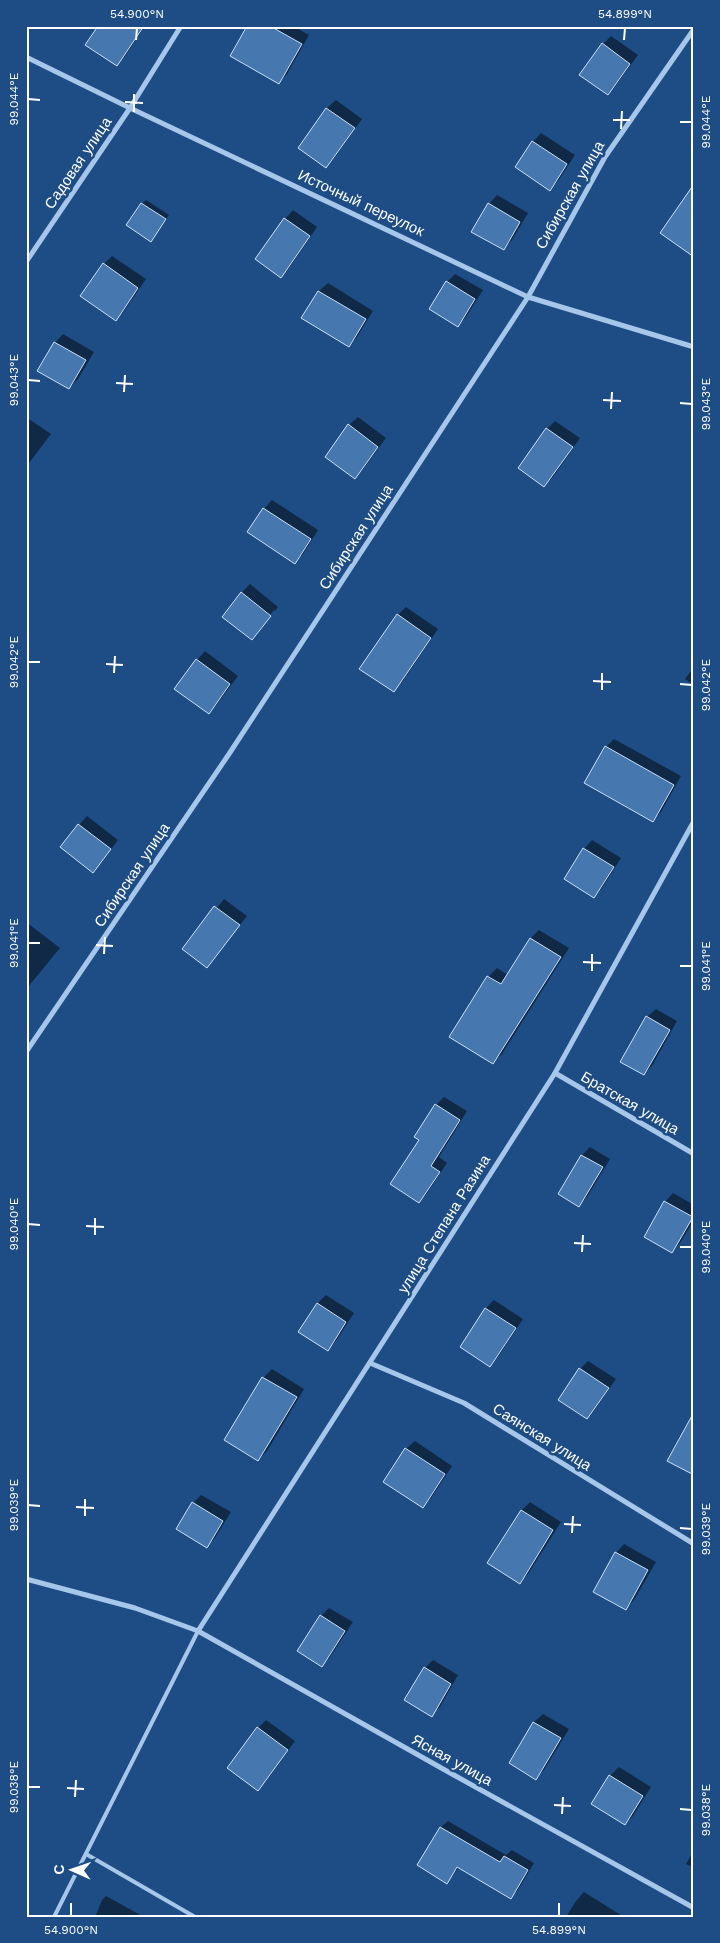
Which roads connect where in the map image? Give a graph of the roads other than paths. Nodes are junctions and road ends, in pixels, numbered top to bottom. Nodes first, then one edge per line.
1 (181, 26) edge
2 (694, 29) edge
3 (26, 57) edge
4 (130, 108) junction
5 (26, 262) edge
6 (528, 296) junction
7 (694, 347) edge
8 (694, 821) edge
9 (26, 1052) edge
10 (555, 1073) junction
11 (694, 1154) edge
12 (370, 1364) junction
13 (694, 1544) edge
14 (26, 1579) edge
15 (198, 1631) junction
16 (86, 1854) junction
17 (694, 1908) edge
18 (54, 1917) edge
19 (195, 1917) edge

1 - 4 street, Садовая улица
2 - 6 street, Сибирская улица
3 - 4 street, Источный переулок
4 - 5 street, Садовая улица
4 - 6 street, Источный переулок
6 - 7 street, Источный переулок
6 - 9 street, Сибирская улица
8 - 10 street, улица Степана Разина
10 - 11 street, Братская улица
10 - 12 street, улица Степана Разина
12 - 13 street, Саянская улица
12 - 15 street, улица Степана Разина
14 - 15 street, Ясная улица
15 - 16 lane
15 - 17 street, Ясная улица
16 - 18 lane
16 - 19 lane

